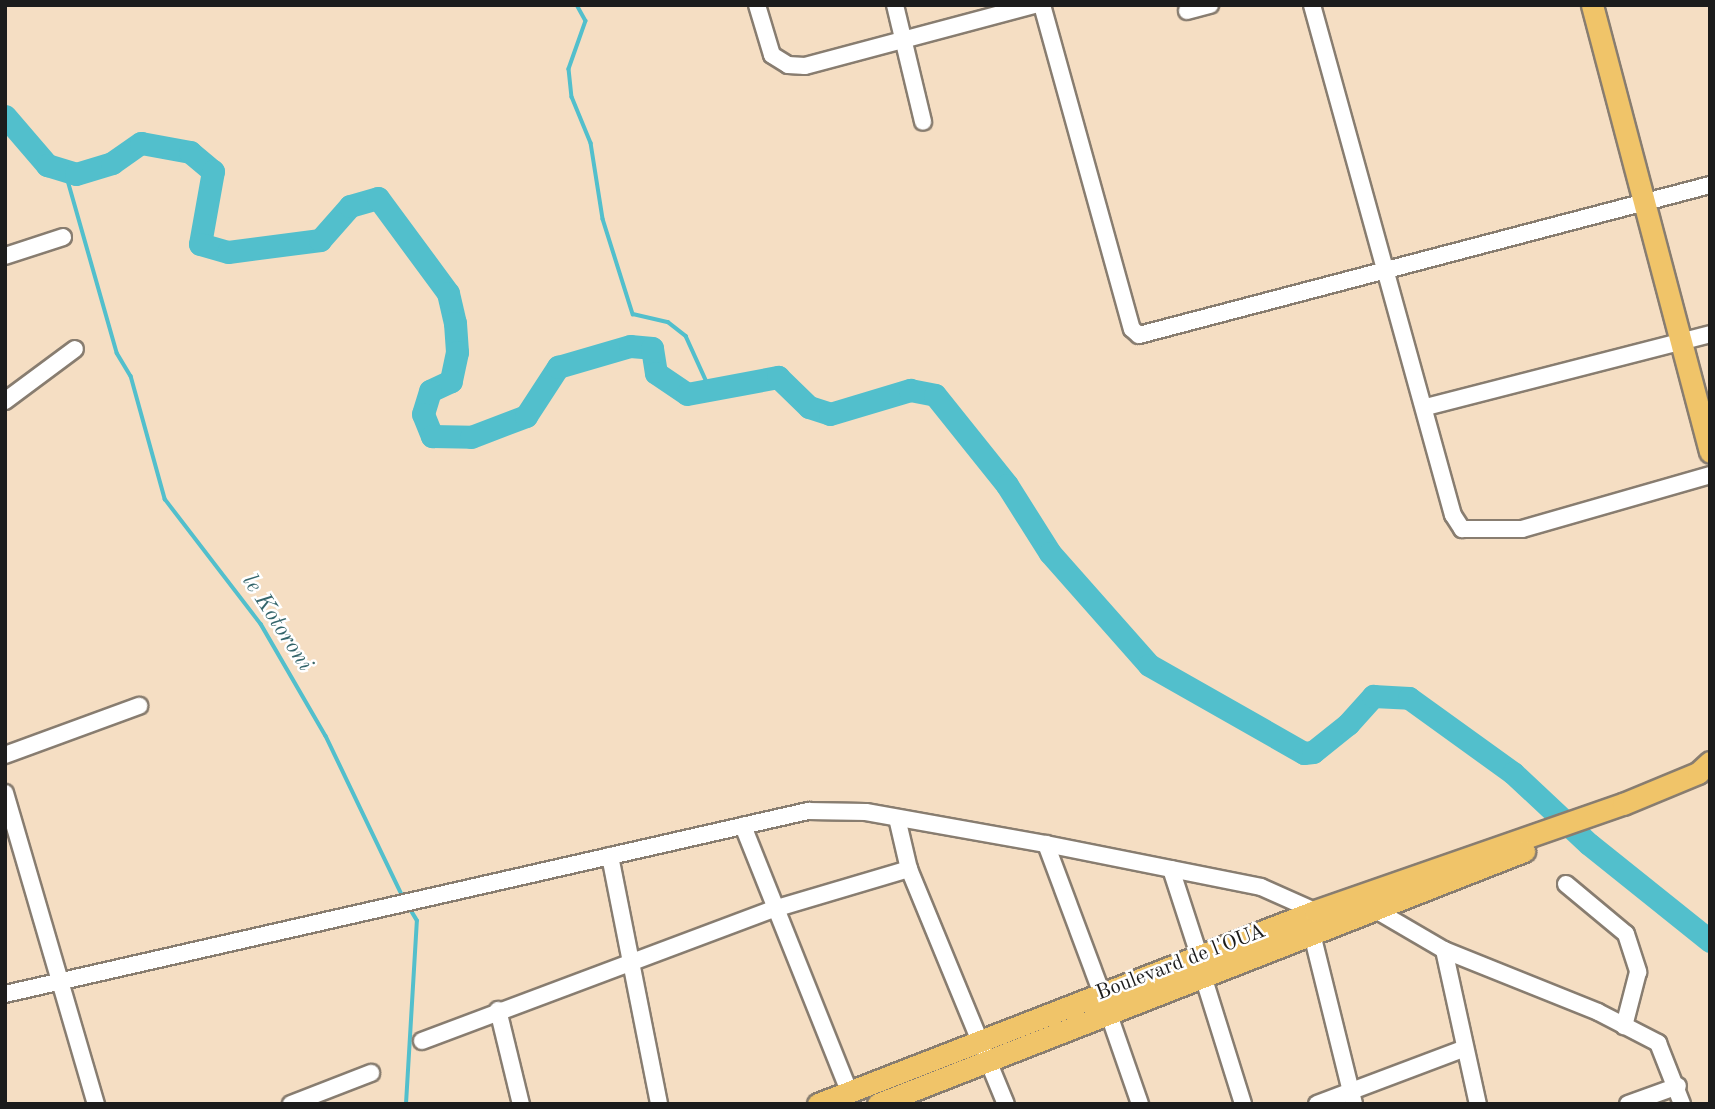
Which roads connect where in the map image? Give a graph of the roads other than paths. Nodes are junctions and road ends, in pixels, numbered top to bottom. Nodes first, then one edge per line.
1 (757, 5) edge
2 (895, 5) edge
3 (1035, 5) edge
4 (1042, 5) edge
5 (1210, 5) edge
6 (1312, 5) edge
7 (1592, 5) edge
8 (1187, 11) dead end
9 (904, 39) junction
10 (923, 122) dead end
11 (1710, 185) edge
12 (1644, 201) junction
13 (63, 237) dead end
14 (5, 257) edge
15 (1385, 270) junction
16 (1710, 334) edge
17 (1680, 342) junction
18 (75, 349) dead end
19 (5, 401) edge
20 (1426, 407) junction
21 (1710, 452) edge
22 (1710, 475) edge
23 (139, 706) dead end
24 (5, 755) edge
25 (1710, 762) edge
26 (5, 793) edge
27 (897, 818) junction
28 (743, 826) junction
29 (1046, 844) junction
30 (610, 856) junction
31 (909, 869) junction
32 (1171, 869) junction
33 (1566, 884) dead end
34 (1366, 902) junction
35 (774, 909) junction
36 (1315, 911) junction
37 (1312, 934) junction
38 (1444, 950) junction
39 (630, 961) junction
40 (1201, 966) junction
41 (57, 983) junction
42 (5, 994) edge
43 (1105, 1003) junction
44 (498, 1010) junction
45 (1624, 1026) junction
46 (422, 1041) dead end
47 (1465, 1048) junction
48 (986, 1050) junction
49 (371, 1073) dead end
50 (1678, 1086) junction
51 (849, 1091) junction
52 (1352, 1098) edge
53 (96, 1104) edge
54 (291, 1104) edge
55 (521, 1104) edge
56 (659, 1104) edge
57 (818, 1104) edge
58 (878, 1104) edge
59 (1006, 1104) edge
60 (1140, 1104) edge
61 (1243, 1104) edge
62 (1317, 1104) edge
63 (1478, 1104) edge
64 (1629, 1104) edge
65 (1682, 1104) edge

1 - 9 street
2 - 9 street
3 - 9 street
4 - 15 street
5 - 8 street
6 - 15 street
7 - 12 main road
9 - 10 street
11 - 12 street
12 - 15 street
12 - 17 main road
13 - 14 street
15 - 20 street
16 - 17 street
17 - 20 street
17 - 21 main road
18 - 19 street
20 - 22 street
23 - 24 street
25 - 34 main road, Boulevard de l'OUA
26 - 41 street
27 - 28 street
27 - 29 street
27 - 31 street
28 - 30 street
28 - 35 street
29 - 32 street
29 - 43 street
30 - 39 street
30 - 41 street
31 - 35 street
31 - 48 street
32 - 36 street
32 - 40 street
33 - 45 street
34 - 36 main road, Boulevard de l'OUA
34 - 37 main road
34 - 38 street
35 - 39 street
35 - 51 street
36 - 40 main road, Boulevard de l'OUA
37 - 40 main road
37 - 52 street
38 - 45 street
38 - 47 street
39 - 44 street
39 - 56 street
40 - 43 main road, Boulevard de l'OUA
40 - 61 street
41 - 42 street
41 - 53 street
43 - 48 main road, Boulevard de l'OUA
43 - 60 street
44 - 46 street
44 - 55 street
45 - 50 street
47 - 52 street
47 - 63 street
48 - 51 main road, Boulevard de l'OUA
48 - 58 main road
48 - 59 street
49 - 54 street
50 - 64 street
50 - 65 street
51 - 57 main road, Boulevard de l'OUA
52 - 62 street

